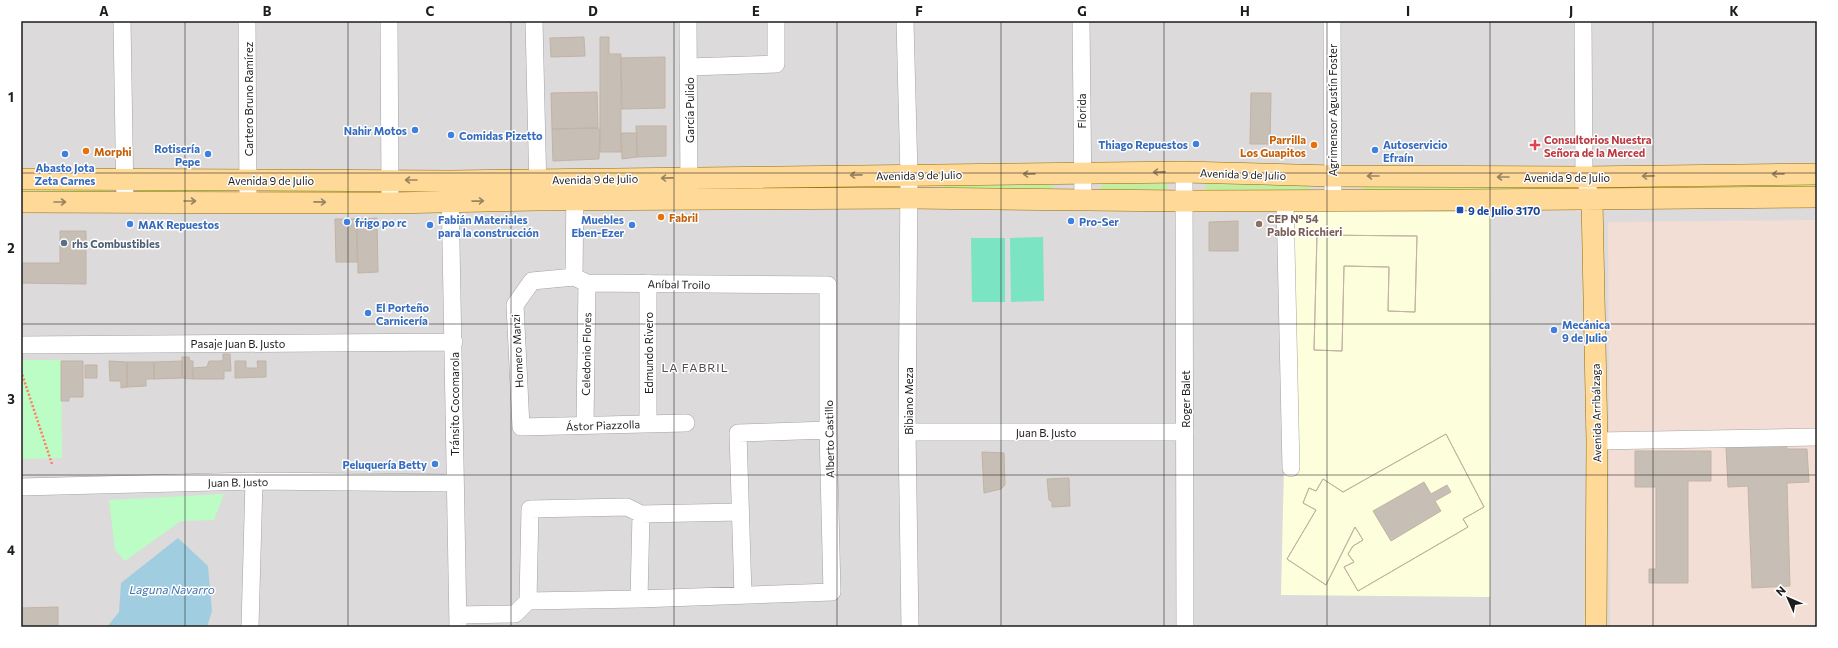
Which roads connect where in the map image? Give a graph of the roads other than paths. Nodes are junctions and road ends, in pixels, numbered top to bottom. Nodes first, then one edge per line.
1 (122, 21) edge
2 (247, 21) edge
3 (389, 21) edge
4 (534, 21) edge
5 (688, 21) edge
6 (776, 21) edge
7 (905, 21) edge
8 (1081, 21) edge
9 (1332, 21) edge
10 (1583, 21) edge
11 (689, 67) junction
12 (1184, 172) junction
13 (1082, 173) junction
14 (1817, 174) edge
15 (909, 175) junction
16 (1333, 176) junction
17 (689, 177) junction
18 (1584, 177) junction
19 (21, 179) edge
20 (248, 179) junction
21 (538, 179) junction
22 (574, 179) junction
23 (124, 180) junction
24 (390, 180) junction
25 (450, 181) junction
26 (1817, 196) edge
27 (908, 198) junction
28 (689, 199) junction
29 (538, 200) junction
30 (574, 200) junction
31 (1083, 200) junction
32 (1285, 200) junction
33 (1333, 200) junction
34 (1592, 200) junction
35 (248, 201) junction
36 (1184, 201) junction
37 (21, 202) edge
38 (125, 202) junction
39 (451, 202) junction
40 (391, 203) junction
41 (580, 280) junction
42 (532, 281) joint
43 (648, 283) junction
44 (828, 286) joint
45 (454, 342) junction
46 (21, 345) edge
47 (648, 423) junction
48 (686, 423) dead end
49 (585, 426) junction
50 (521, 427) joint
51 (828, 430) junction
52 (908, 432) junction
53 (1185, 432) junction
54 (1817, 437) edge
55 (1597, 441) junction
56 (1291, 468) dead end
57 (254, 481) junction
58 (454, 483) junction
59 (21, 487) edge
60 (740, 512) junction
61 (641, 514) junction
62 (743, 595) junction
63 (639, 599) junction
64 (528, 601) junction
65 (458, 621) edge
66 (250, 627) edge
67 (910, 627) edge
68 (1185, 627) edge
69 (1596, 627) edge

1 - 23 street
2 - 20 street, Cartero Bruno Ramírez
3 - 24 street
4 - 21 street
5 - 11 street, García Pulido
6 - 11 street
7 - 15 street, Bibiano Meza
8 - 13 street, Florida
9 - 16 street, Agrimensor Agustín Foster
10 - 18 street
11 - 17 street, García Pulido
12 -> 13 main road, Avenida 9 de Julio
12 - 16 main road, Avenida 9 de Julio
12 - 36 street, Roger Balet
13 -> 15 main road, Avenida 9 de Julio
13 - 31 street, Florida
14 -> 18 main road, Avenida 9 de Julio
15 -> 17 main road, Avenida 9 de Julio
15 - 27 street, Bibiano Meza
18 -> 16 main road, Avenida 9 de Julio
16 - 33 street, Agrimensor Agustín Foster
17 -> 22 main road, Avenida 9 de Julio
17 - 28 street, García Pulido
18 - 34 street
19 - 23 main road, Avenida 9 de Julio
20 - 23 main road, Avenida 9 de Julio
20 - 24 main road, Avenida 9 de Julio
20 - 35 street, Cartero Bruno Ramírez
21 - 22 main road, Avenida 9 de Julio
21 - 25 main road, Avenida 9 de Julio
21 - 29 street
22 - 30 street, Celedonio Flores
23 - 38 street
25 -> 24 main road, Avenida 9 de Julio
24 - 40 street
25 - 39 street, Tránsito Cocomarola
26 - 34 main road, Avenida 9 de Julio
27 - 28 main road, Avenida 9 de Julio
27 - 31 main road, Avenida 9 de Julio
27 - 52 street, Bibiano Meza
28 - 30 main road, Avenida 9 de Julio
29 - 30 main road, Avenida 9 de Julio
39 -> 29 main road, Avenida 9 de Julio
30 - 41 street, Celedonio Flores
31 - 36 main road, Avenida 9 de Julio
32 - 33 main road, Avenida 9 de Julio
32 - 36 main road, Avenida 9 de Julio
32 - 56 street
33 - 34 main road, Avenida 9 de Julio
34 - 55 main road, Avenida Arribálzaga
38 -> 35 main road, Avenida 9 de Julio
35 -> 40 main road, Avenida 9 de Julio
36 - 53 street, Roger Balet
37 -> 38 main road, Avenida 9 de Julio
39 - 40 main road, Avenida 9 de Julio
39 - 45 street, Tránsito Cocomarola
41 - 42 street, Aníbal Troilo
41 - 43 street, Aníbal Troilo
41 - 49 street, Celedonio Flores
42 - 50 street, Homero Manzi
43 - 44 street, Aníbal Troilo
43 - 47 street, Edmundo Rivero
44 - 51 street, Alberto Castillo
45 - 46 street, Pasaje Juan B. Justo
45 - 58 street, Tránsito Cocomarola
47 - 48 street, Ástor Piazzolla
47 - 49 street, Ástor Piazzolla
49 - 50 street, Ástor Piazzolla
51 - 60 street
51 - 62 street, Alberto Castillo
52 - 53 street, Juan B. Justo
52 - 67 street, Bibiano Meza
53 - 68 street, Roger Balet
54 - 55 street
55 - 69 main road, Avenida Arribálzaga
57 - 58 street, Juan B. Justo
57 - 59 street, Juan B. Justo
57 - 66 street
58 - 65 street, Tránsito Cocomarola
60 - 61 street
60 - 62 street
61 - 63 street
61 - 64 street
62 - 63 street
63 - 64 street
64 - 65 street

